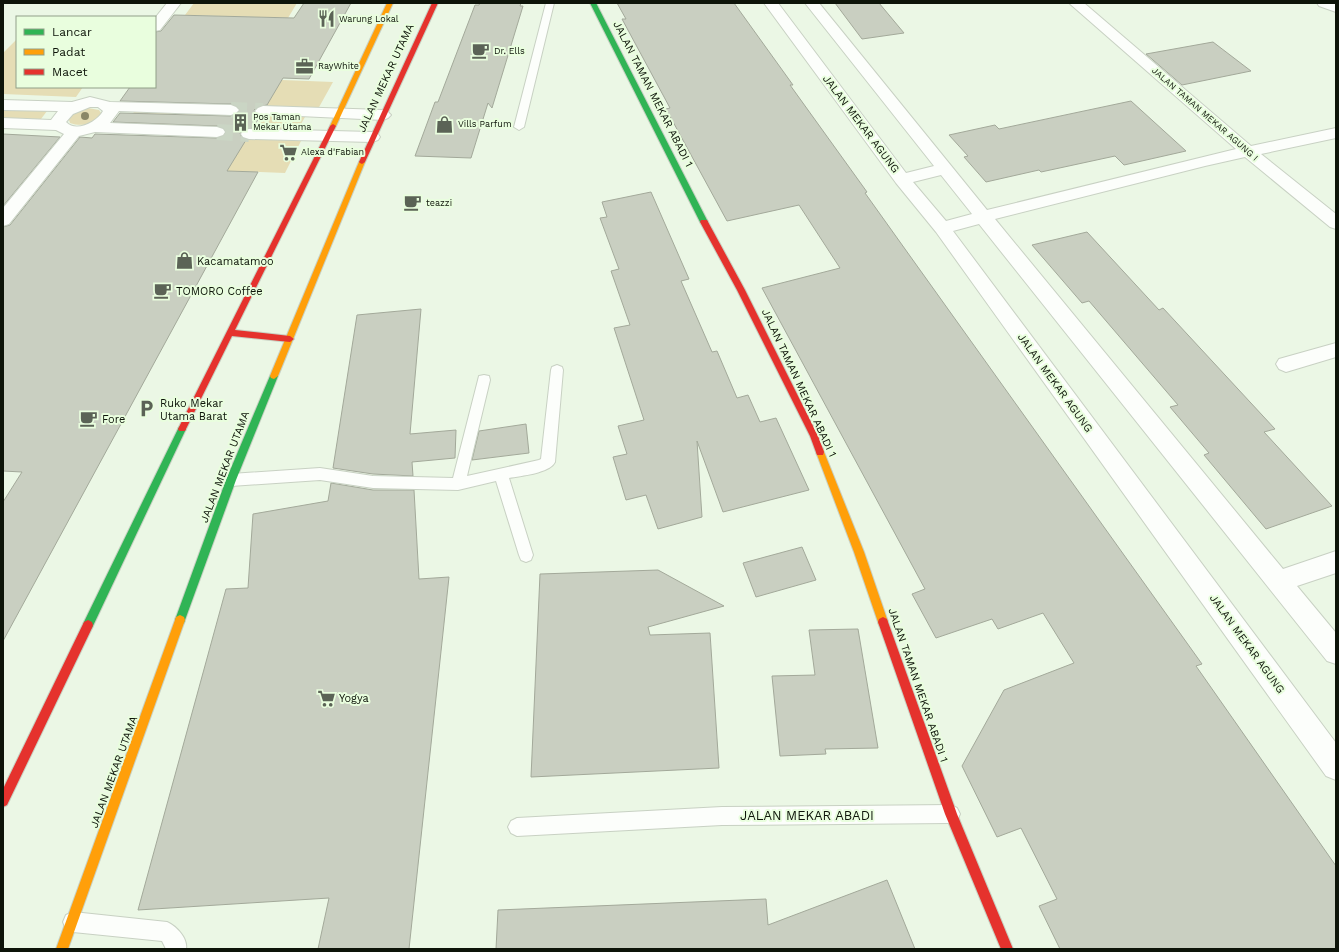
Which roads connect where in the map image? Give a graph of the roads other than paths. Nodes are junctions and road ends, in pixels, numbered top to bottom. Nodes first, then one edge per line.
1 (174, 3) edge
2 (390, 3) edge
3 (434, 3) edge
4 (550, 3) edge
5 (593, 3) edge
6 (771, 3) edge
7 (812, 3) edge
8 (1076, 3) edge
9 (1324, 3) edge
10 (1336, 8) edge
11 (156, 26) edge
12 (810, 28) junction
13 (108, 88) edge
14 (102, 104) junction
15 (3, 105) edge
16 (74, 107) junction
17 (231, 110) tunnel mouth
18 (263, 111) tunnel mouth
19 (340, 113) junction
20 (383, 115) junction
21 (3, 124) edge
22 (93, 127) junction
23 (519, 127) dead end
24 (66, 128) junction
25 (217, 132) tunnel mouth
26 (1336, 133) edge
27 (249, 134) tunnel mouth
28 (328, 137) junction
29 (372, 137) junction
30 (1248, 152) junction
31 (945, 169) junction
32 (902, 179) junction
33 (984, 218) junction
34 (3, 220) edge
35 (1336, 223) edge
36 (942, 228) junction
37 (230, 333) junction
38 (290, 339) junction
39 (1336, 350) edge
40 (1286, 364) dead end
41 (557, 370) dead end
42 (484, 380) dead end
43 (501, 475) junction
44 (231, 480) junction
45 (458, 484) junction
46 (526, 556) dead end
47 (1336, 562) edge
48 (1279, 581) junction
49 (1336, 652) edge
50 (1336, 766) edge
51 (3, 801) edge
52 (951, 814) junction
53 (517, 827) dead end
54 (73, 922) junction
55 (62, 949) edge
56 (176, 949) edge
57 (1007, 949) edge

1 - 11 street
2 - 19 street
3 - 20 street, JALAN MEKAR UTAMA
4 - 23 lane
5 - 52 street, JALAN TAMAN MEKAR ABADI 1
6 - 12 street, JALAN MEKAR AGUNG
7 - 12 street, JALAN MEKAR AGUNG
8 - 30 street, JALAN TAMAN MEKAR AGUNG I
9 - 10 street
12 - 31 street, JALAN MEKAR AGUNG
12 - 32 street, JALAN MEKAR AGUNG
13 - 14 street
14 - 16 street
14 - 17 street
14 - 22 street
15 - 16 street
16 - 24 street
18 - 19 street
19 - 20 street
19 - 28 street
20 - 29 street, JALAN MEKAR UTAMA
21 - 24 street
22 - 24 street
22 - 25 street
24 - 34 street
26 - 30 street
27 - 28 street
28 - 29 street
28 - 37 street
29 - 38 street, JALAN MEKAR UTAMA
30 - 33 street
30 - 35 street, JALAN TAMAN MEKAR AGUNG I
31 - 32 street
31 - 33 street, JALAN MEKAR AGUNG
32 - 36 street, JALAN MEKAR AGUNG
33 - 36 street
33 - 48 street, JALAN MEKAR AGUNG
36 - 50 street, JALAN MEKAR AGUNG
37 - 38 street
37 - 51 street
38 - 44 street, JALAN MEKAR UTAMA
39 - 40 street
41 - 43 lane
42 - 45 lane
43 - 45 lane
43 - 46 lane
44 - 45 lane
44 - 54 street, JALAN MEKAR UTAMA
47 - 48 street
48 - 49 street, JALAN MEKAR AGUNG
52 - 53 lane, JALAN MEKAR ABADI
52 - 57 street
54 - 55 street, JALAN MEKAR UTAMA
54 - 56 lane

